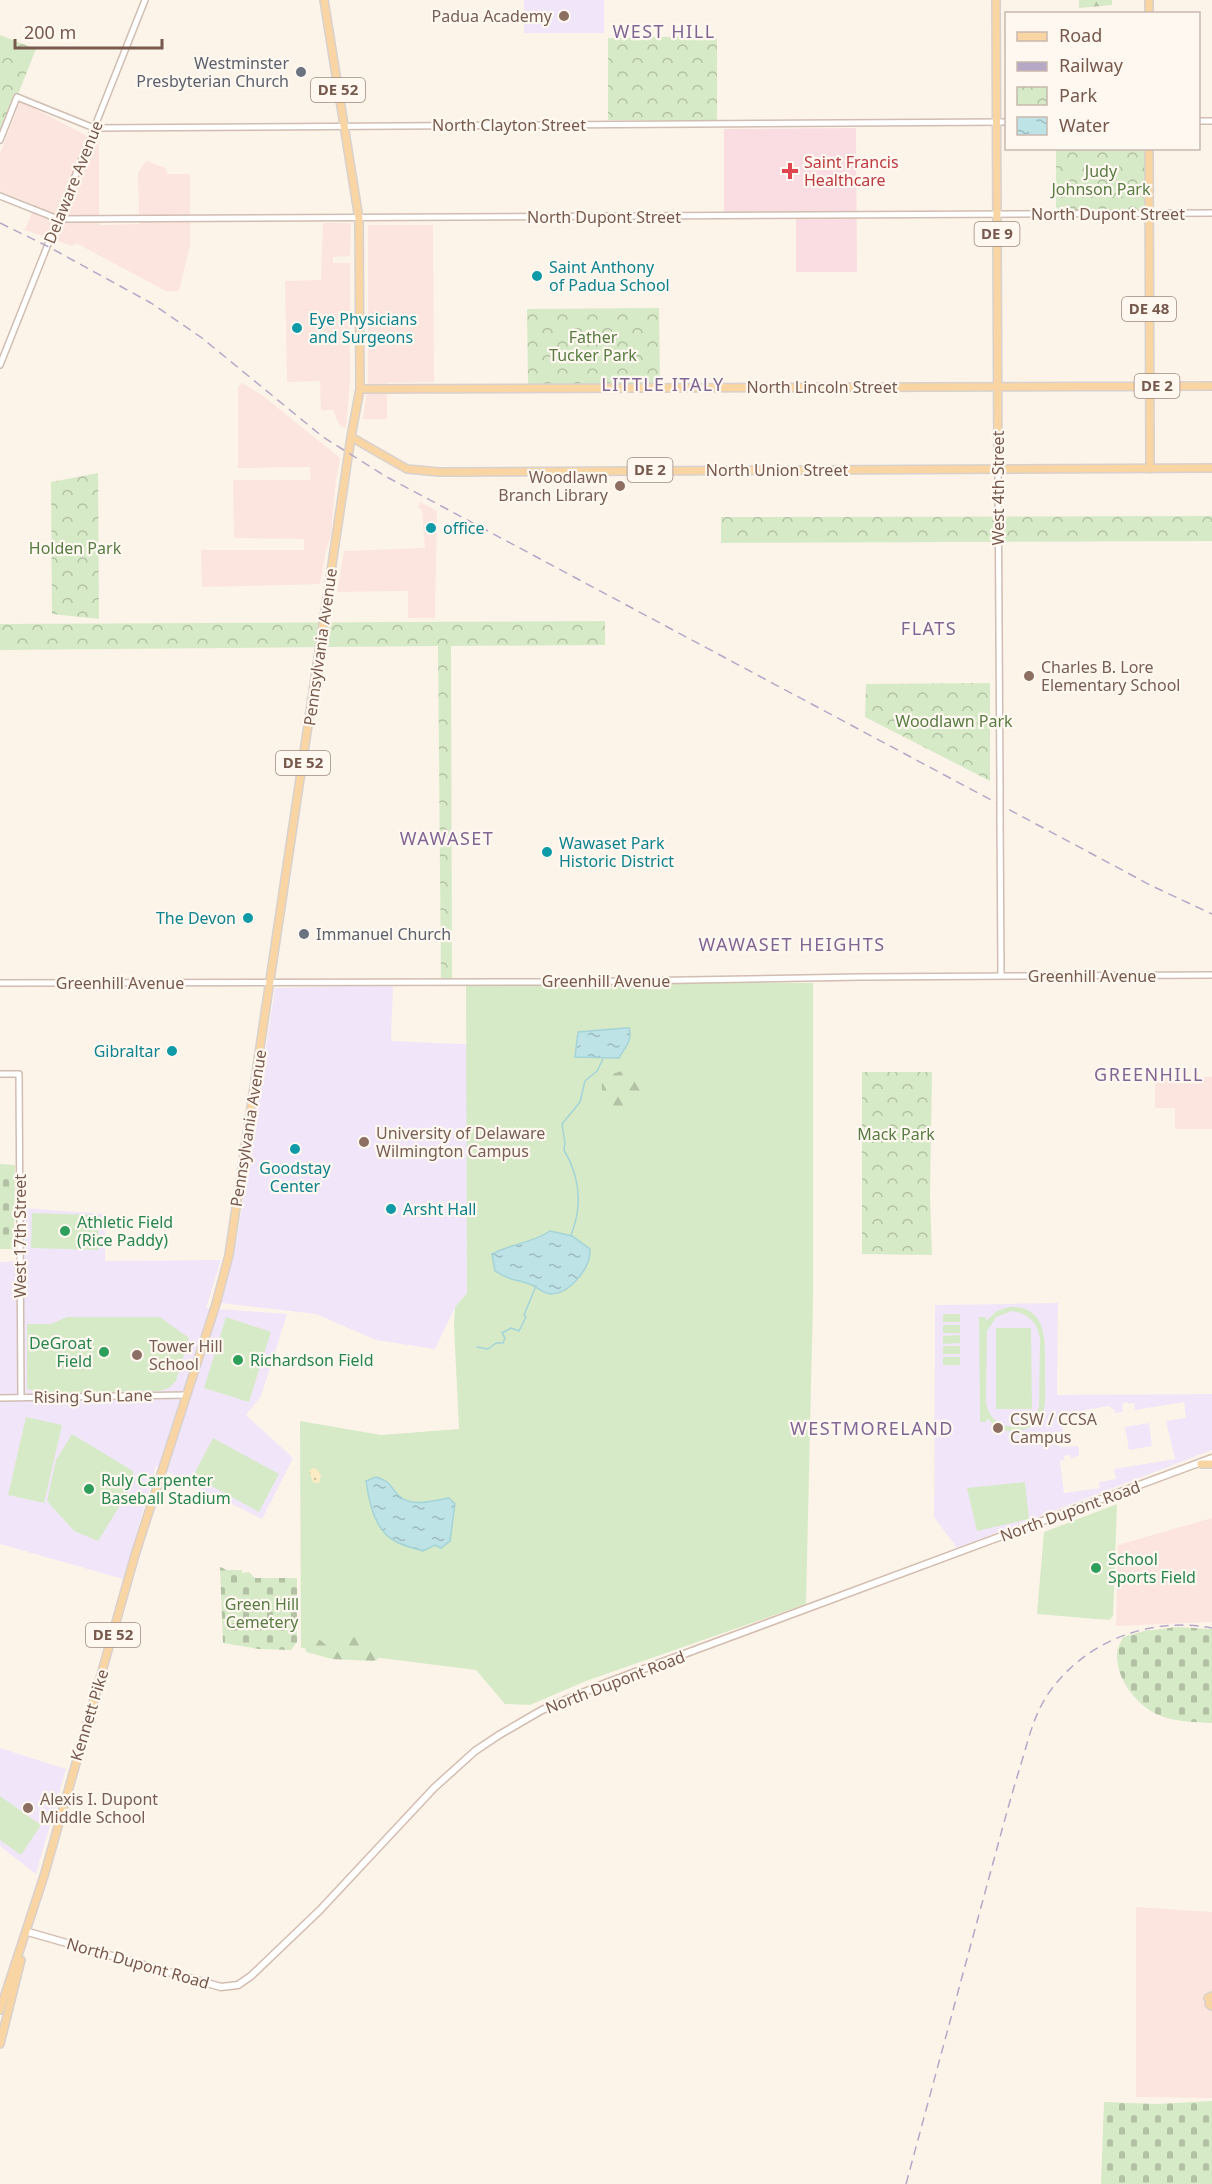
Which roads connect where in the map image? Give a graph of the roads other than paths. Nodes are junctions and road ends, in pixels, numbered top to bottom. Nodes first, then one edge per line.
1 (145, 0) edge
2 (324, 0) edge
3 (996, 0) edge
4 (996, 122) junction
5 (1005, 122) edge
6 (344, 126) junction
7 (94, 128) junction
8 (0, 140) edge
9 (1149, 150) edge
10 (0, 196) edge
11 (1212, 213) edge
12 (1149, 214) junction
13 (997, 215) junction
14 (58, 219) junction
15 (359, 219) junction
16 (0, 365) edge
17 (1149, 386) junction
18 (1212, 386) edge
19 (998, 387) junction
20 (360, 389) junction
21 (351, 437) junction
22 (998, 468) junction
23 (1212, 468) edge
24 (1150, 469) junction
25 (1212, 975) edge
26 (1001, 976) junction
27 (271, 982) junction
28 (0, 984) edge
29 (0, 1074) edge
30 (186, 1395) junction
31 (21, 1397) junction
32 (0, 1398) edge
33 (1212, 1458) edge
34 (1201, 1464) junction
35 (1212, 1464) edge
36 (27, 1932) junction
37 (0, 2010) edge
38 (0, 2044) edge

1 - 7 street, Delaware Avenue
2 - 6 main road, Pennsylvania Avenue / DE 52
3 - 4 main road, West 4th Street / DE 9
4 - 5 street, North Clayton Street
4 - 6 street, North Clayton Street
4 - 13 main road, West 4th Street / DE 9
6 - 7 street, North Clayton Street
6 - 15 main road, Pennsylvania Avenue / DE 52
7 - 8 street, North Clayton Street
7 - 14 street, Delaware Avenue
9 - 12 main road, DE 48
10 - 14 street, North Dupont Street
11 - 12 street, North Dupont Street
12 - 13 street, North Dupont Street
12 - 17 main road, DE 48
13 - 15 street, North Dupont Street
13 - 19 main road, West 4th Street / DE 9
14 - 15 street, North Dupont Street
14 - 16 street, Delaware Avenue
15 - 20 main road, Pennsylvania Avenue / DE 52
17 - 18 main road, North Lincoln Street / DE 2
17 - 19 main road, North Lincoln Street / DE 2
17 - 24 main road, DE 48
19 - 20 main road, North Lincoln Street / DE 2
19 - 22 main road, West 4th Street / DE 9
20 - 21 main road, Pennsylvania Avenue / DE 52
21 - 22 main road, North Union Street / DE 2
21 - 27 main road, Pennsylvania Avenue / DE 52
22 - 24 main road, North Union Street / DE 2
22 - 26 street, West 4th Street, bridge
23 - 24 main road, North Union Street / DE 2
25 - 26 street, Greenhill Avenue
26 - 27 street, Greenhill Avenue
27 - 28 street, Greenhill Avenue
27 - 30 main road, Pennsylvania Avenue / DE 52
29 - 31 street, West 17th Street
30 - 31 street, Rising Sun Lane
30 - 36 main road, Kennett Pike / DE 52
31 - 32 street, Rising Sun Lane
33 - 34 main road, North Dupont Road
34 - 35 main road
34 - 36 main road, North Dupont Road
36 - 37 main road, Kennett Pike / DE 52
36 - 38 main road, Kennett Pike / DE 52

